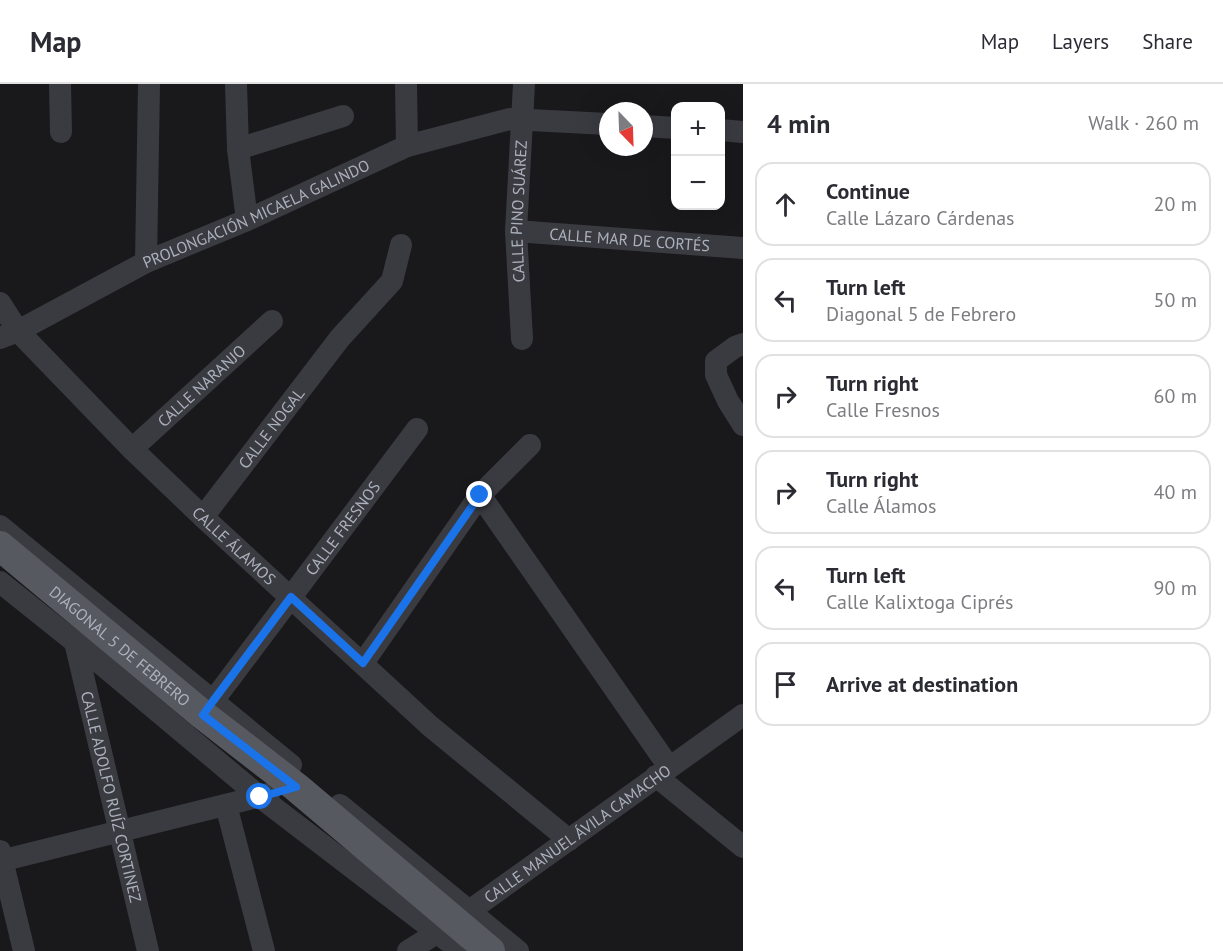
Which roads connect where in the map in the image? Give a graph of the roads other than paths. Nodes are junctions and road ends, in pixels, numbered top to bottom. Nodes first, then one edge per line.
1 (60, 84) edge
2 (149, 84) edge
3 (236, 84) edge
4 (406, 84) edge
5 (524, 84) edge
6 (343, 116) dead end
7 (522, 119) junction
8 (599, 123) edge
9 (653, 127) edge
10 (671, 128) edge
11 (725, 130) edge
12 (61, 132) dead end
13 (743, 132) edge
14 (407, 146) junction
15 (238, 148) junction
16 (247, 220) junction
17 (516, 231) junction
18 (401, 245) dead end
19 (743, 248) edge
20 (146, 262) junction
21 (0, 303) edge
22 (272, 321) dead end
23 (9, 334) edge
24 (522, 339) dead end
25 (743, 344) edge
26 (743, 425) edge
27 (417, 429) dead end
28 (530, 446) dead end
29 (132, 449) junction
30 (480, 495) junction
31 (203, 517) junction
32 (0, 526) edge
33 (0, 546) edge
34 (0, 582) edge
35 (291, 597) junction
36 (75, 642) junction
37 (363, 663) junction
38 (208, 708) junction
39 (743, 715) edge
40 (663, 771) junction
41 (296, 787) junction
42 (260, 797) junction
43 (226, 805) junction
44 (118, 833) junction
45 (569, 840) junction
46 (743, 846) edge
47 (1, 858) edge
48 (454, 922) junction
49 (24, 951) edge
50 (147, 951) edge
51 (264, 951) edge
52 (408, 951) edge
53 (461, 951) edge
54 (490, 951) edge
55 (518, 951) edge

1 - 12 street
2 - 20 street
3 - 15 street
4 - 14 street
5 - 7 street, CALLE PINO SUÁREZ
6 - 15 street
7 - 8 street, PROLONGACIÓN MICAELA GALINDO
7 - 14 street, PROLONGACIÓN MICAELA GALINDO
7 - 17 street, CALLE PINO SUÁREZ
9 - 10 street
11 - 13 street
14 - 16 street, PROLONGACIÓN MICAELA GALINDO
15 - 16 street
16 - 20 street, PROLONGACIÓN MICAELA GALINDO
17 - 19 street, CALLE MAR DE CORTÉS
17 - 24 street, CALLE PINO SUÁREZ
18 - 31 street, CALLE NOGAL
20 - 23 street, PROLONGACIÓN MICAELA GALINDO
21 - 23 street, CALLE ÁLAMOS
22 - 29 street, CALLE NARANJO
23 - 29 street, CALLE ÁLAMOS
25 - 26 street
27 - 35 street, CALLE FRESNOS
28 - 30 street
29 - 31 street, CALLE ÁLAMOS
30 - 37 street
30 - 40 street
31 - 35 street, CALLE ÁLAMOS
32 - 38 street
33 - 38 main road, DIAGONAL 5 DE FEBRERO
34 - 36 street
35 - 37 street, CALLE ÁLAMOS
35 - 38 street, CALLE FRESNOS
36 - 42 street
36 - 44 street, CALLE ADOLFO RUÍZ CORTINEZ
37 - 45 street, CALLE ÁLAMOS
38 - 41 main road, DIAGONAL 5 DE FEBRERO
38 - 48 street
39 - 40 street, CALLE MANUEL ÁVILA CAMACHO
40 - 45 street, CALLE MANUEL ÁVILA CAMACHO
40 - 46 street
41 - 42 street
41 - 48 main road, DIAGONAL 5 DE FEBRERO
42 - 43 street
42 - 48 street
43 - 44 street
43 - 51 street
44 - 47 street
44 - 50 street, CALLE ADOLFO RUÍZ CORTINEZ
45 - 48 street, CALLE MANUEL ÁVILA CAMACHO
47 - 49 street
48 - 52 street, CALLE MANUEL ÁVILA CAMACHO
48 - 53 street
48 - 54 main road, DIAGONAL 5 DE FEBRERO
48 - 55 street

